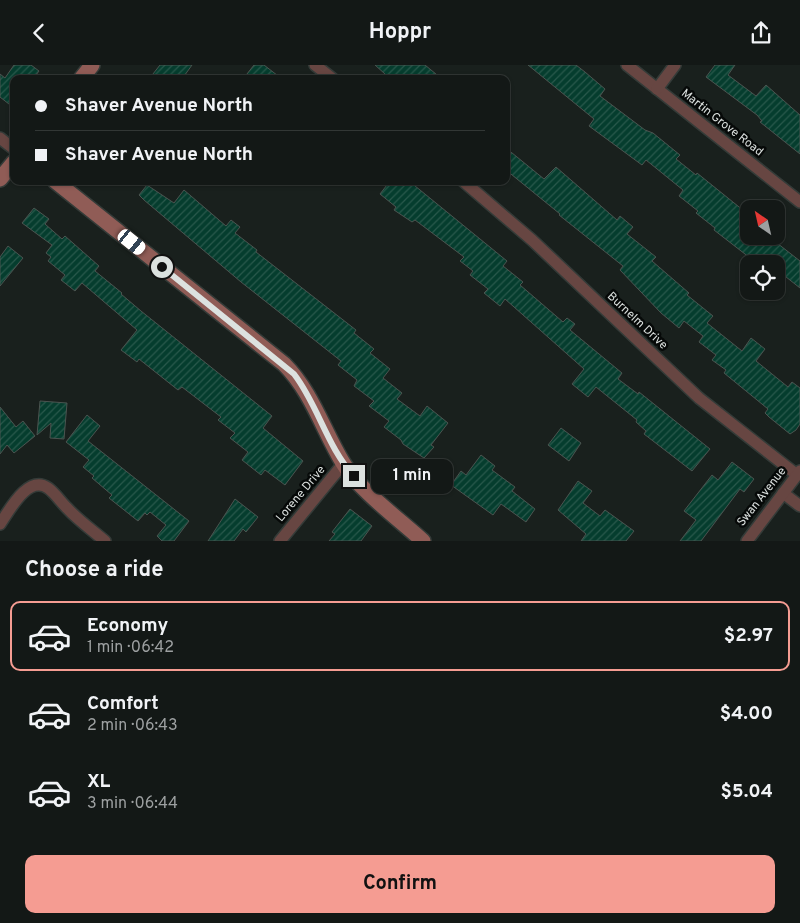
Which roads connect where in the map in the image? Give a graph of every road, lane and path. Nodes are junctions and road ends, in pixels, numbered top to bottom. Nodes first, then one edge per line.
1 (92, 65) edge
2 (315, 65) edge
3 (627, 65) edge
4 (675, 65) edge
5 (84, 75) edge
6 (328, 75) edge
7 (657, 89) junction
8 (0, 138) edge
9 (10, 146) edge
10 (10, 167) edge
11 (0, 179) edge
12 (60, 185) edge
13 (468, 185) edge
14 (800, 202) edge
15 (343, 464) junction
16 (799, 473) edge
17 (783, 493) junction
18 (800, 506) edge
19 (0, 524) edge
20 (105, 541) edge
21 (280, 541) edge
22 (423, 541) edge
23 (747, 541) edge

1 - 5 street
2 - 6 street
3 - 7 street, Martin Grove Road
4 - 7 street
7 - 14 street, Martin Grove Road
8 - 9 street
10 - 11 street
12 - 15 street
13 - 16 street, Burnelm Drive
15 - 21 street, Lorene Drive
15 - 22 street
16 - 17 street, Swan Avenue
17 - 18 street
17 - 23 street, Swan Avenue
19 - 20 street

